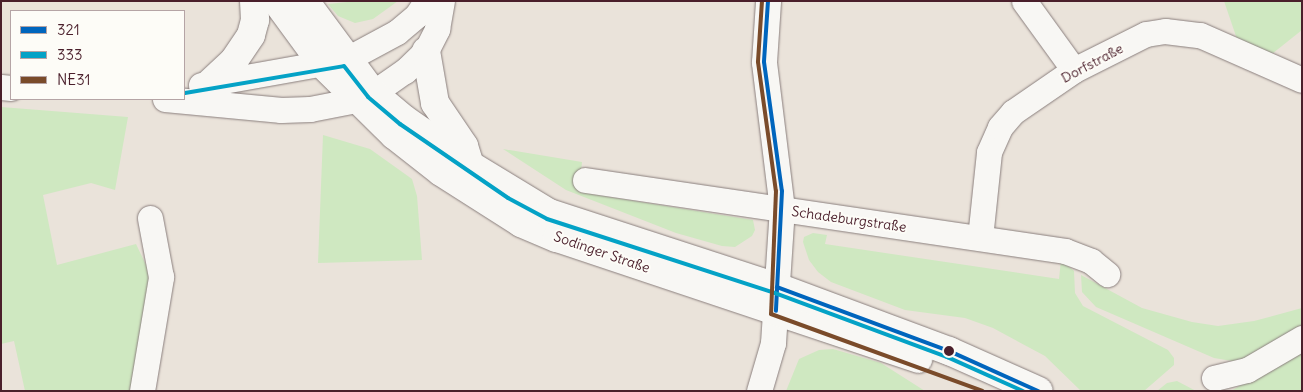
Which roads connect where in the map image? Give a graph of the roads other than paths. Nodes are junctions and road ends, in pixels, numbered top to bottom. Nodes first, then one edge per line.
1 (254, 1) edge
2 (276, 1) edge
3 (304, 1) edge
4 (426, 1) edge
5 (442, 1) edge
6 (768, 1) edge
7 (1024, 1) edge
8 (426, 51) junction
9 (335, 62) junction
10 (1074, 70) junction
11 (1302, 80) edge
12 (196, 86) edge
13 (365, 97) junction
14 (175, 100) edge
15 (470, 165) junction
16 (585, 180) dead end
17 (782, 209) junction
18 (150, 218) dead end
19 (980, 238) junction
20 (1108, 274) dead end
21 (776, 299) junction
22 (1302, 338) edge
23 (1214, 378) dead end
24 (142, 391) edge
25 (759, 391) edge
26 (999, 391) edge
27 (1039, 391) edge

1 - 12 main road
2 - 9 main road, Sodinger Straße
3 - 9 main road, Sodinger Straße
4 - 9 street
5 - 8 street
6 - 17 street
7 - 10 street
8 - 13 street
8 - 15 main road
9 - 12 street
9 - 13 main road, Sodinger Straße
10 - 11 street, Dorfstraße
10 - 19 street, Dorfstraße
13 - 14 street
13 - 15 main road, Sodinger Straße
13 - 21 main road, Sodinger Straße
15 - 21 main road, Sodinger Straße
16 - 17 street, Schadeburgstraße
17 - 19 street, Schadeburgstraße
17 - 21 street
18 - 24 street
19 - 20 street, Schadeburgstraße
21 - 25 street
21 - 26 main road, Sodinger Straße
21 - 27 main road, Sodinger Straße
22 - 23 street

